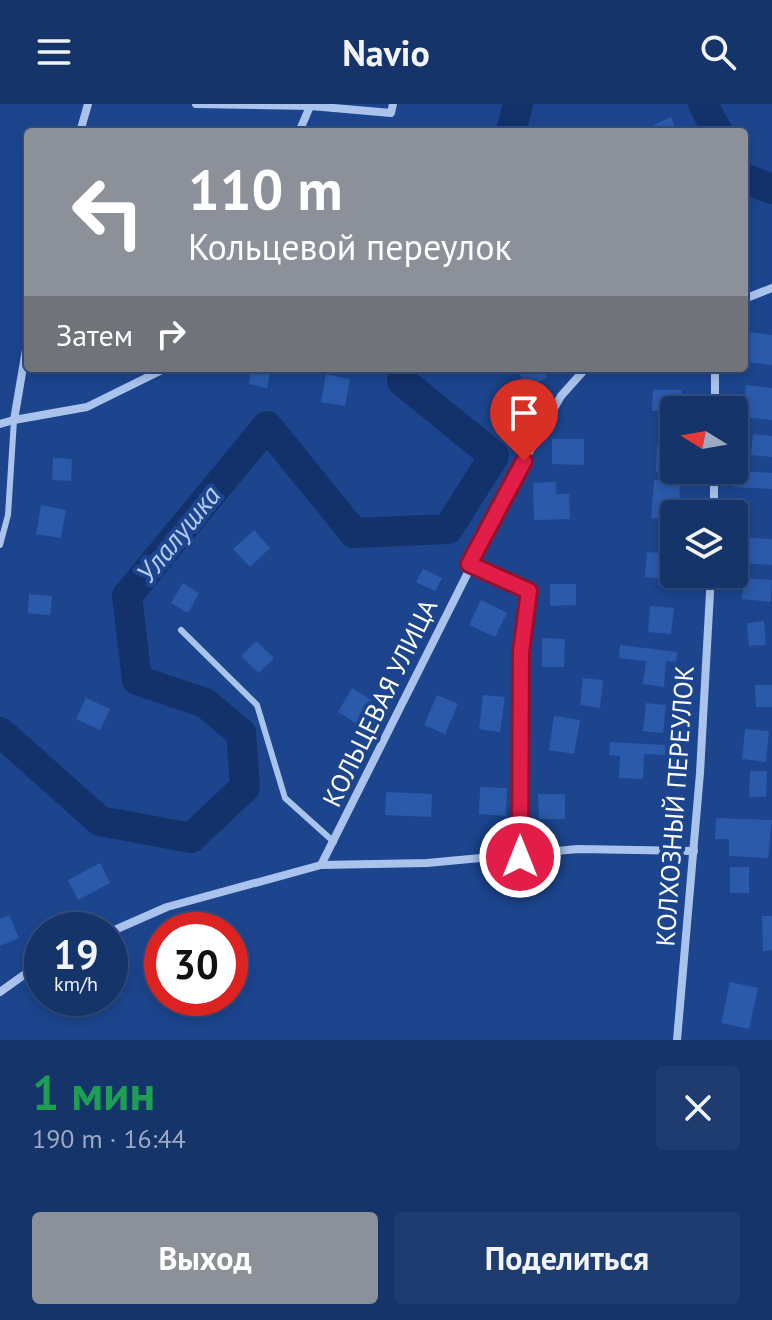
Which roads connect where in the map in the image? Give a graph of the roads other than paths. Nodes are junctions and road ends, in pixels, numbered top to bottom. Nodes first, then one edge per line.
1 (88, 104) edge
2 (196, 104) edge
3 (393, 104) edge
4 (311, 105) edge
5 (81, 128) edge
6 (301, 128) edge
7 (772, 288) edge
8 (748, 297) edge
9 (24, 361) edge
10 (158, 372) edge
11 (583, 372) edge
12 (715, 372) edge
13 (715, 396) edge
14 (14, 420) junction
15 (0, 424) edge
16 (0, 545) edge
17 (469, 564) junction
18 (710, 588) edge
19 (181, 630) dead end
20 (334, 842) junction
21 (694, 851) junction
22 (520, 857) junction
23 (321, 865) junction
24 (128, 924) edge
25 (24, 975) edge
26 (0, 992) edge
27 (677, 1040) edge

1 - 5 street
2 - 4 street
3 - 4 street
4 - 6 street
7 - 8 street
9 - 14 street
10 - 14 street
11 - 17 street, КОЛЬЦЕВАЯ УЛИЦА
12 - 13 street
14 - 15 street
14 - 16 lane
17 - 20 street, КОЛЬЦЕВАЯ УЛИЦА
17 - 22 street
18 - 21 street, КОЛХОЗНЫЙ ПЕРЕУЛОК
19 - 20 lane
20 - 23 street, КОЛЬЦЕВАЯ УЛИЦА
21 - 22 street
21 - 27 street, КОЛХОЗНЫЙ ПЕРЕУЛОК
22 - 23 street
23 - 24 street
25 - 26 street

